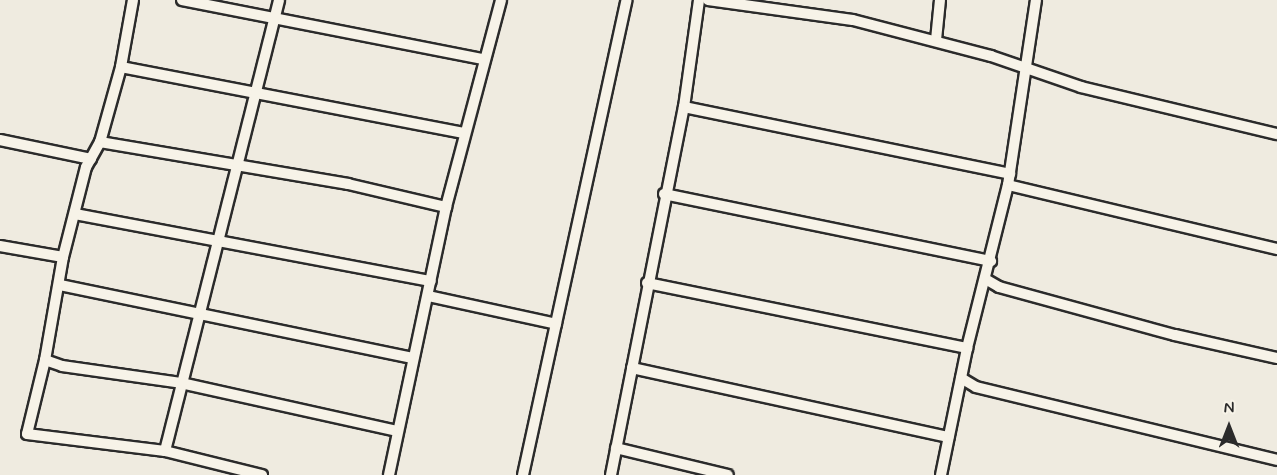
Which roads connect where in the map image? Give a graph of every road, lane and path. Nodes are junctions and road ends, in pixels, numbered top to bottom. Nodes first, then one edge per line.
1 (133, 0) edge
2 (182, 0) edge
3 (279, 0) edge
4 (501, 0) edge
5 (627, 0) edge
6 (699, 0) edge
7 (708, 0) edge
8 (940, 0) edge
9 (1036, 0) edge
10 (273, 20) junction
11 (936, 40) junction
12 (484, 59) junction
13 (1027, 66) junction
14 (122, 67) junction
15 (257, 92) junction
16 (684, 107) junction
17 (464, 133) junction
18 (1277, 134) edge
19 (0, 140) edge
20 (100, 142) junction
21 (91, 159) junction
22 (239, 164) junction
23 (1009, 179) junction
24 (663, 194) junction
25 (446, 207) junction
26 (75, 214) junction
27 (218, 238) junction
28 (0, 246) edge
29 (1277, 249) edge
30 (63, 257) junction
31 (991, 261) junction
32 (987, 280) junction
33 (431, 281) junction
34 (647, 283) junction
35 (60, 285) junction
36 (428, 296) junction
37 (199, 311) junction
38 (556, 324) junction
39 (967, 348) junction
40 (413, 358) junction
41 (1277, 358) edge
42 (45, 360) junction
43 (632, 368) junction
44 (961, 378) junction
45 (181, 383) junction
46 (398, 431) junction
47 (949, 437) junction
48 (616, 448) junction
49 (165, 451) junction
50 (1277, 460) edge
51 (262, 475) edge
52 (389, 475) edge
53 (523, 475) edge
54 (611, 475) edge
55 (728, 475) edge
56 (941, 475) edge

1 - 14 street
2 - 10 street
3 - 10 street
4 - 12 street
5 - 38 street
6 - 16 street
7 - 11 street
8 - 11 street
9 - 13 street
10 - 12 street
10 - 15 street
11 - 13 street
12 - 17 street
13 - 18 street
13 - 23 street
14 - 15 street
14 - 20 street
15 - 17 street
15 - 22 street
16 - 23 street
16 - 24 street
17 - 25 street
19 - 21 street
20 - 21 street
20 - 22 street
21 - 26 street
22 - 25 street
22 - 27 street
23 - 29 street
23 - 31 street
24 - 31 street
24 - 34 street
25 - 33 street
26 - 27 street
26 - 30 street
27 - 33 street
27 - 37 street
28 - 30 street
30 - 35 street
31 - 32 street
32 - 39 street
32 - 41 street
33 - 36 street
34 - 39 street
34 - 43 street
35 - 37 street
35 - 42 street
36 - 38 street
36 - 40 street
37 - 40 street
37 - 45 street
38 - 53 street
39 - 44 street
40 - 46 street
42 - 45 street
42 - 49 street
43 - 47 street
43 - 48 street
44 - 47 street
44 - 50 street
45 - 46 street
45 - 49 street
46 - 52 street
47 - 56 street
48 - 54 street
48 - 55 street
49 - 51 street

